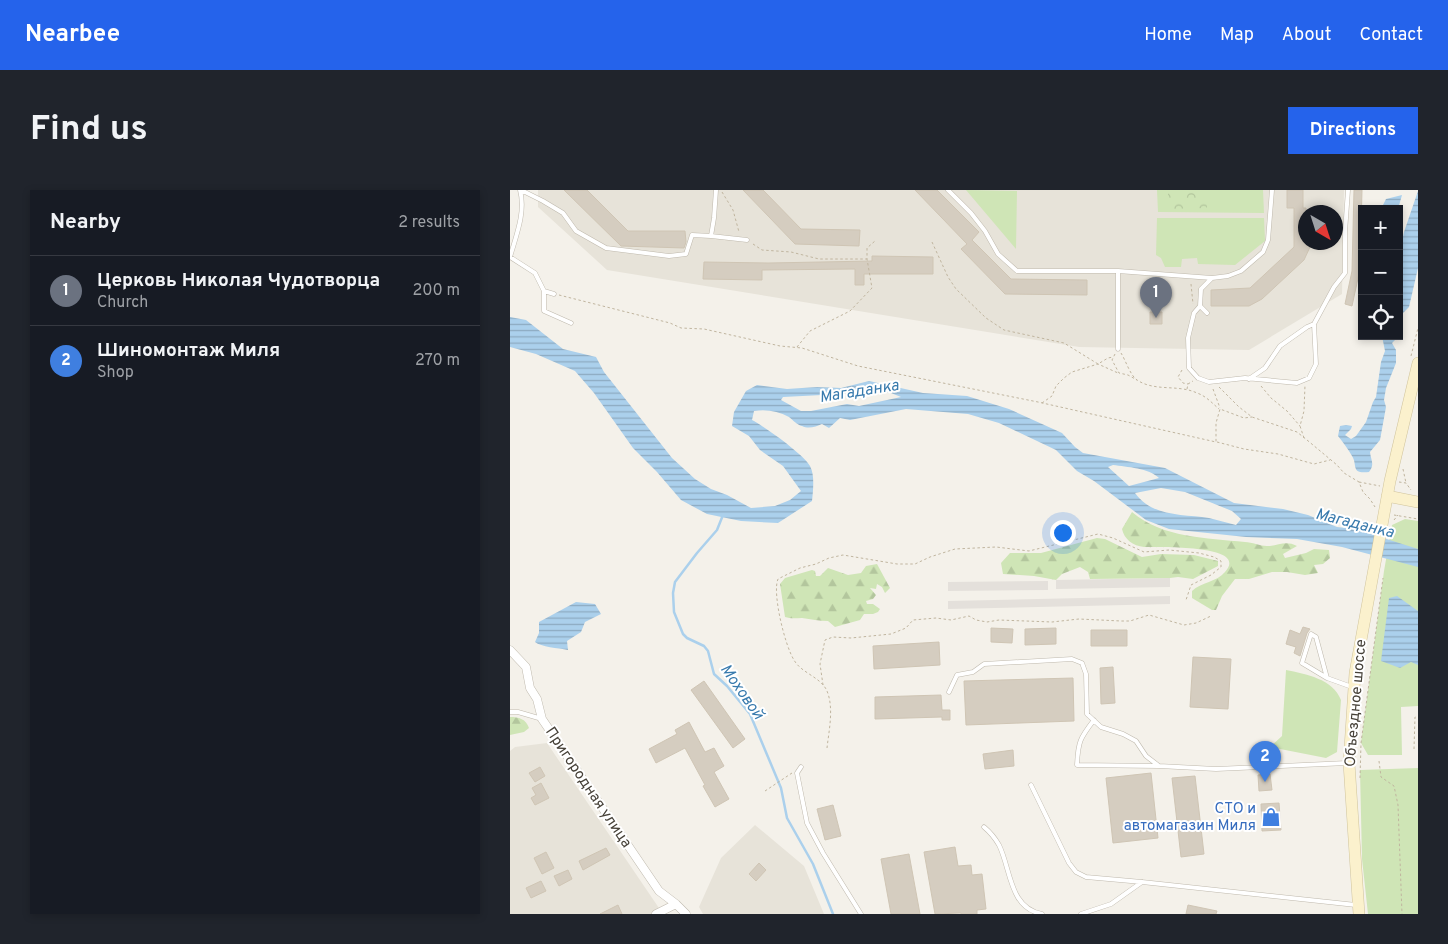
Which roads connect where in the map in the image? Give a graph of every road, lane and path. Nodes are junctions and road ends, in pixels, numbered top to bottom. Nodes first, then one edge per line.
1 (520, 190) edge
2 (716, 190) edge
3 (720, 190) edge
4 (948, 190) edge
5 (1272, 190) edge
6 (1348, 190) edge
7 (711, 236) junction
8 (747, 240) junction
9 (875, 241) dead end
10 (932, 242) dead end
11 (867, 259) junction
12 (1118, 271) junction
13 (1157, 273) junction
14 (1189, 276) junction
15 (1212, 278) junction
16 (544, 291) junction
17 (554, 294) joint
18 (1200, 306) junction
19 (1156, 308) dead end
20 (1194, 313) junction
21 (1207, 313) dead end
22 (572, 322) dead end
23 (1314, 324) junction
24 (796, 348) junction
25 (1118, 349) junction
26 (1114, 357) junction
27 (1418, 363) edge
28 (1098, 364) junction
29 (1190, 368) junction
30 (1119, 373) junction
31 (1198, 378) junction
32 (1249, 379) junction
33 (1255, 379) junction
34 (1137, 380) junction
35 (1305, 380) junction
36 (1209, 382) junction
37 (1188, 384) junction
38 (1216, 384) dead end
39 (1187, 390) junction
40 (1042, 403) junction
41 (1220, 409) junction
42 (1252, 417) junction
43 (1300, 426) junction
44 (1304, 438) junction
45 (1216, 442) junction
46 (1332, 460) junction
47 (1359, 482) junction
48 (1381, 486) dead end
49 (1388, 496) junction
50 (1418, 502) edge
51 (1377, 511) dead end
52 (1418, 519) edge
53 (1388, 523) junction
54 (1383, 577) dead end
55 (1186, 600) dead end
56 (1211, 616) dead end
57 (510, 650) edge
58 (1327, 678) junction
59 (823, 686) junction
60 (1354, 688) junction
61 (949, 692) dead end
62 (510, 712) edge
63 (1418, 716) edge
64 (542, 719) junction
65 (1094, 720) junction
66 (827, 748) dead end
67 (1414, 749) dead end
68 (1379, 761) dead end
69 (1349, 762) junction
70 (1159, 766) junction
71 (800, 767) joint
72 (1360, 779) dead end
73 (1031, 785) dead end
74 (765, 792) dead end
75 (984, 827) dead end
76 (1142, 882) junction
77 (676, 904) junction
78 (1359, 910) edge
79 (656, 914) edge
80 (686, 914) edge
81 (861, 914) edge
82 (1042, 914) edge
83 (1081, 914) edge
84 (1402, 914) edge

1 - 7 lane
1 - 16 lane
2 - 7 lane
3 - 8 path
4 - 12 lane
5 - 15 lane
6 - 23 lane
7 - 8 lane
8 - 11 path
9 - 11 path
10 - 28 path
11 - 24 path
12 - 13 lane
12 - 25 lane
13 - 14 lane
13 - 19 path
14 - 15 lane
14 - 20 path
15 - 18 lane
16 - 17 lane
16 - 22 lane
17 - 24 path
18 - 20 lane
18 - 21 lane
20 - 29 lane
23 - 32 lane
23 - 35 lane
24 - 40 path
25 - 26 path
25 - 34 path
26 - 28 path
26 - 30 path
27 - 49 street, Объездное шоссе
28 - 30 path
28 - 40 path
29 - 31 lane
29 - 37 path
30 - 34 path
31 - 36 lane
31 - 37 path
32 - 33 lane
32 - 36 lane
33 - 35 lane
33 - 43 path
34 - 39 path
35 - 43 path
36 - 41 path
37 - 39 path
38 - 42 path
39 - 41 path
40 - 45 path
41 - 42 path
41 - 45 path
42 - 44 path
43 - 44 path
44 - 46 path
45 - 46 path
46 - 47 path
47 - 48 path
47 - 51 path
49 - 50 street
49 - 53 street, Объездное шоссе
52 - 53 path
53 - 60 street, Объездное шоссе
54 - 72 path
55 - 59 path
56 - 59 path
57 - 64 street, Пригородная улица
58 - 58 lane
58 - 60 lane
59 - 66 path
60 - 69 street, Объездное шоссе
61 - 65 lane
62 - 64 lane
63 - 67 path
64 - 77 street, Пригородная улица
65 - 70 lane
65 - 70 lane
68 - 84 path
69 - 70 lane
69 - 78 street, Объездное шоссе
71 - 74 path
71 - 81 lane
73 - 76 lane
75 - 82 lane
76 - 78 lane
76 - 83 lane
77 - 79 street
77 - 80 street, Пригородная улица

